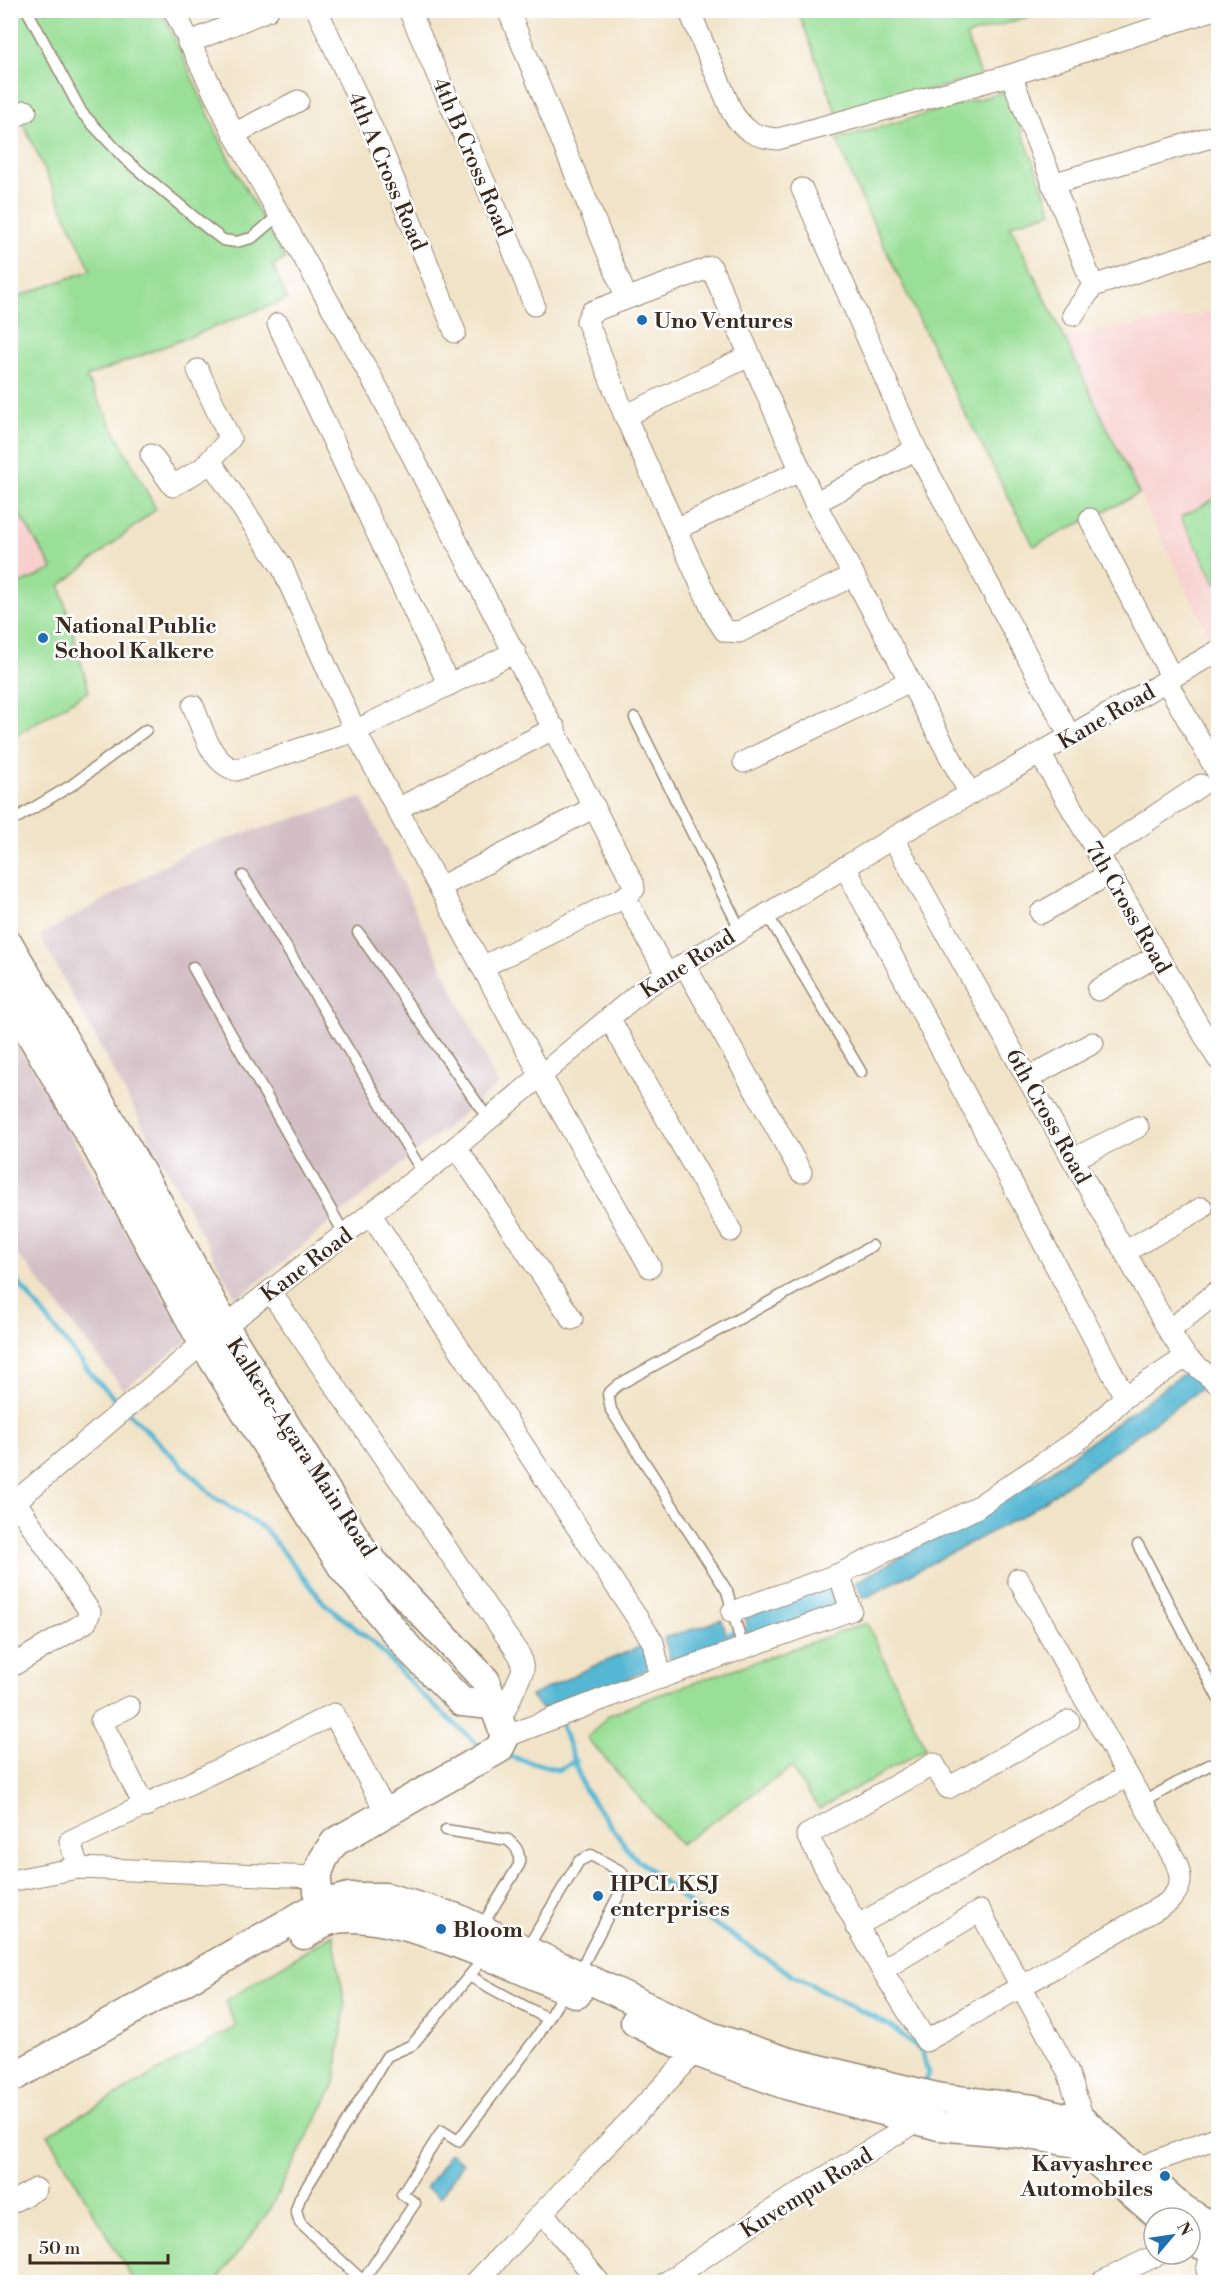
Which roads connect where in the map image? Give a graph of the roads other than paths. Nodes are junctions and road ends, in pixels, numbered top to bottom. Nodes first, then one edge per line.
1 (27, 10) edge
2 (174, 10) edge
3 (268, 10) edge
4 (317, 10) edge
5 (409, 10) edge
6 (507, 10) edge
7 (689, 10) edge
8 (1212, 10) edge
9 (188, 43) junction
10 (1011, 75) junction
11 (298, 101) dead end
12 (234, 134) junction
13 (1218, 135) edge
14 (1052, 184) junction
15 (802, 189) dead end
16 (280, 214) junction
17 (1218, 245) edge
18 (1093, 286) junction
19 (624, 292) dead end
20 (534, 306) dead end
21 (1073, 315) dead end
22 (278, 324) dead end
23 (455, 332) dead end
24 (749, 356) junction
25 (198, 370) dead end
26 (625, 416) junction
27 (916, 449) junction
28 (151, 455) dead end
29 (211, 462) junction
30 (800, 471) junction
31 (815, 503) junction
32 (1090, 519) dead end
33 (676, 529) junction
34 (854, 575) junction
35 (1218, 651) edge
36 (515, 652) junction
37 (1169, 680) junction
38 (910, 681) junction
39 (449, 684) junction
40 (193, 706) dead end
41 (635, 718) dead end
42 (555, 728) junction
43 (146, 730) dead end
44 (355, 731) junction
45 (1070, 736) junction
46 (1040, 754) junction
47 (744, 762) dead end
48 (1210, 779) edge
49 (970, 794) junction
50 (595, 807) junction
51 (399, 808) junction
52 (10, 822) edge
53 (893, 838) junction
54 (1098, 854) junction
55 (845, 867) junction
56 (1109, 874) junction
57 (243, 876) dead end
58 (440, 887) junction
59 (625, 897) junction
60 (1041, 913) dead end
61 (767, 914) junction
62 (740, 929) junction
63 (358, 932) dead end
64 (10, 946) edge
65 (1156, 956) junction
66 (193, 967) dead end
67 (482, 967) junction
68 (676, 970) junction
69 (1098, 990) dead end
70 (10, 999) edge
71 (609, 1018) junction
72 (1093, 1043) dead end
73 (1218, 1059) edge
74 (861, 1072) dead end
75 (541, 1076) junction
76 (1028, 1078) junction
77 (489, 1120) junction
78 (1138, 1127) dead end
79 (456, 1147) junction
80 (1073, 1159) junction
81 (801, 1172) dead end
82 (423, 1173) junction
83 (1203, 1208) dead end
84 (371, 1215) junction
85 (731, 1231) dead end
86 (345, 1235) junction
87 (872, 1246) dead end
88 (1126, 1251) junction
89 (650, 1267) dead end
90 (270, 1291) junction
91 (1218, 1291) edge
92 (572, 1319) dead end
93 (1169, 1331) junction
94 (214, 1335) junction
95 (1192, 1362) junction
96 (1217, 1383) edge
97 (1125, 1397) junction
98 (13, 1504) edge
99 (1138, 1545) dead end
100 (839, 1574) junction
101 (1018, 1580) dead end
102 (732, 1612) junction
103 (742, 1645) junction
104 (10, 1667) edge
105 (660, 1670) junction
106 (1218, 1698) edge
107 (129, 1707) dead end
108 (1069, 1721) dead end
109 (497, 1734) junction
110 (1218, 1760) edge
111 (1128, 1776) junction
112 (1143, 1802) junction
113 (145, 1807) junction
114 (387, 1814) junction
115 (446, 1830) dead end
116 (78, 1868) junction
117 (316, 1877) junction
118 (10, 1881) edge
119 (324, 1913) junction
120 (856, 1926) junction
121 (483, 1950) junction
122 (526, 1950) junction
123 (882, 1970) junction
124 (572, 1982) junction
125 (1020, 1986) junction
126 (548, 2019) junction
127 (703, 2044) junction
128 (10, 2079) edge
129 (10, 2100) edge
130 (920, 2107) junction
131 (1031, 2122) junction
132 (1084, 2122) junction
133 (1218, 2137) edge
134 (1135, 2169) junction
135 (36, 2189) dead end
136 (10, 2203) edge
137 (1147, 2206) edge
138 (543, 2213) junction
139 (1211, 2241) edge
140 (1142, 2262) edge
141 (476, 2283) edge
142 (599, 2283) edge
143 (667, 2283) edge
144 (1101, 2283) edge
145 (1211, 2283) edge

1 - 16 lane
2 - 9 street
3 - 9 street
4 - 23 street, 4th A Cross Road
5 - 20 street, 4th B Cross Road
6 - 19 street
7 - 10 street
8 - 10 street
9 - 12 street
10 - 14 street
11 - 12 street
12 - 16 street
13 - 14 street
14 - 18 street
15 - 27 street
16 - 36 street
17 - 18 street
18 - 21 street
22 - 39 street
24 - 26 street
24 - 26 street
24 - 30 street
25 - 29 street
26 - 33 street
27 - 31 street
27 - 45 street
28 - 29 street
29 - 44 street
30 - 31 street
30 - 33 street
31 - 34 street
32 - 37 street
33 - 34 street
34 - 38 street
35 - 37 street, Kane Road
36 - 39 street
36 - 42 street
37 - 45 street, Kane Road
37 - 48 street
38 - 47 street
38 - 49 street
39 - 44 street
40 - 44 street
41 - 62 lane
42 - 50 street
42 - 51 street
43 - 52 lane
44 - 51 street
45 - 46 street, Kane Road
46 - 49 street, Kane Road
46 - 54 street, 7th Cross Road
48 - 54 street
49 - 53 street, Kane Road
50 - 58 street
50 - 59 street
51 - 58 street
53 - 55 street, Kane Road
53 - 76 street, 6th Cross Road
54 - 56 street, 7th Cross Road
55 - 61 street, Kane Road
55 - 97 street
56 - 60 street
56 - 65 street, 7th Cross Road
57 - 82 lane
58 - 67 street
59 - 67 street
59 - 68 street
61 - 62 street, Kane Road
61 - 74 lane
62 - 68 street, Kane Road
63 - 77 lane
64 - 94 main road, Kalkere-Agara Main Road
65 - 69 street
65 - 73 street, 7th Cross Road
66 - 86 lane
67 - 75 street
68 - 71 street, Kane Road
68 - 81 street
70 - 94 main road, Kalkere-Agara Main Road
71 - 75 street, Kane Road
71 - 85 street
72 - 76 street
75 - 77 street, Kane Road
75 - 89 street
76 - 80 street, 6th Cross Road
77 - 79 street, Kane Road
78 - 80 street
79 - 82 street, Kane Road
79 - 92 street
80 - 88 street, 6th Cross Road
82 - 84 street, Kane Road
83 - 88 street
84 - 86 street, Kane Road
84 - 105 street
86 - 90 street, Kane Road
87 - 102 lane
88 - 93 street, 6th Cross Road
90 - 94 street, Kane Road
90 - 109 street
91 - 93 street
93 - 95 street, 6th Cross Road
94 - 98 street, Kane Road
94 - 109 main road, Kalkere-Agara Main Road
95 - 96 street, 6th Cross Road
95 - 97 street
97 - 100 street
98 - 104 street
99 - 106 lane
100 - 102 street
100 - 103 street
101 - 111 street
102 - 103 lane
103 - 105 street
105 - 109 street
107 - 113 street
108 - 120 street
109 - 114 main road
110 - 112 lane
111 - 112 street
111 - 120 street
112 - 125 street
113 - 114 street
113 - 116 street
114 - 117 main road
115 - 121 lane
116 - 117 street
116 - 118 street
117 - 119 main road
119 - 121 main road
119 - 128 main road
119 - 129 main road
120 - 123 street
121 - 122 main road
121 - 124 main road
121 - 126 lane
121 - 126 lane
122 - 124 main road
122 - 124 lane
123 - 125 street
123 - 125 street
124 - 126 lane
124 - 127 main road
125 - 132 street
127 - 130 main road
127 - 138 street
130 - 131 main road
130 - 143 street, Kuvempu Road
131 - 132 main road
131 - 137 main road
132 - 134 main road
133 - 134 street
134 - 139 main road
135 - 136 street
138 - 141 street
138 - 142 street
139 - 145 street
140 - 144 street

